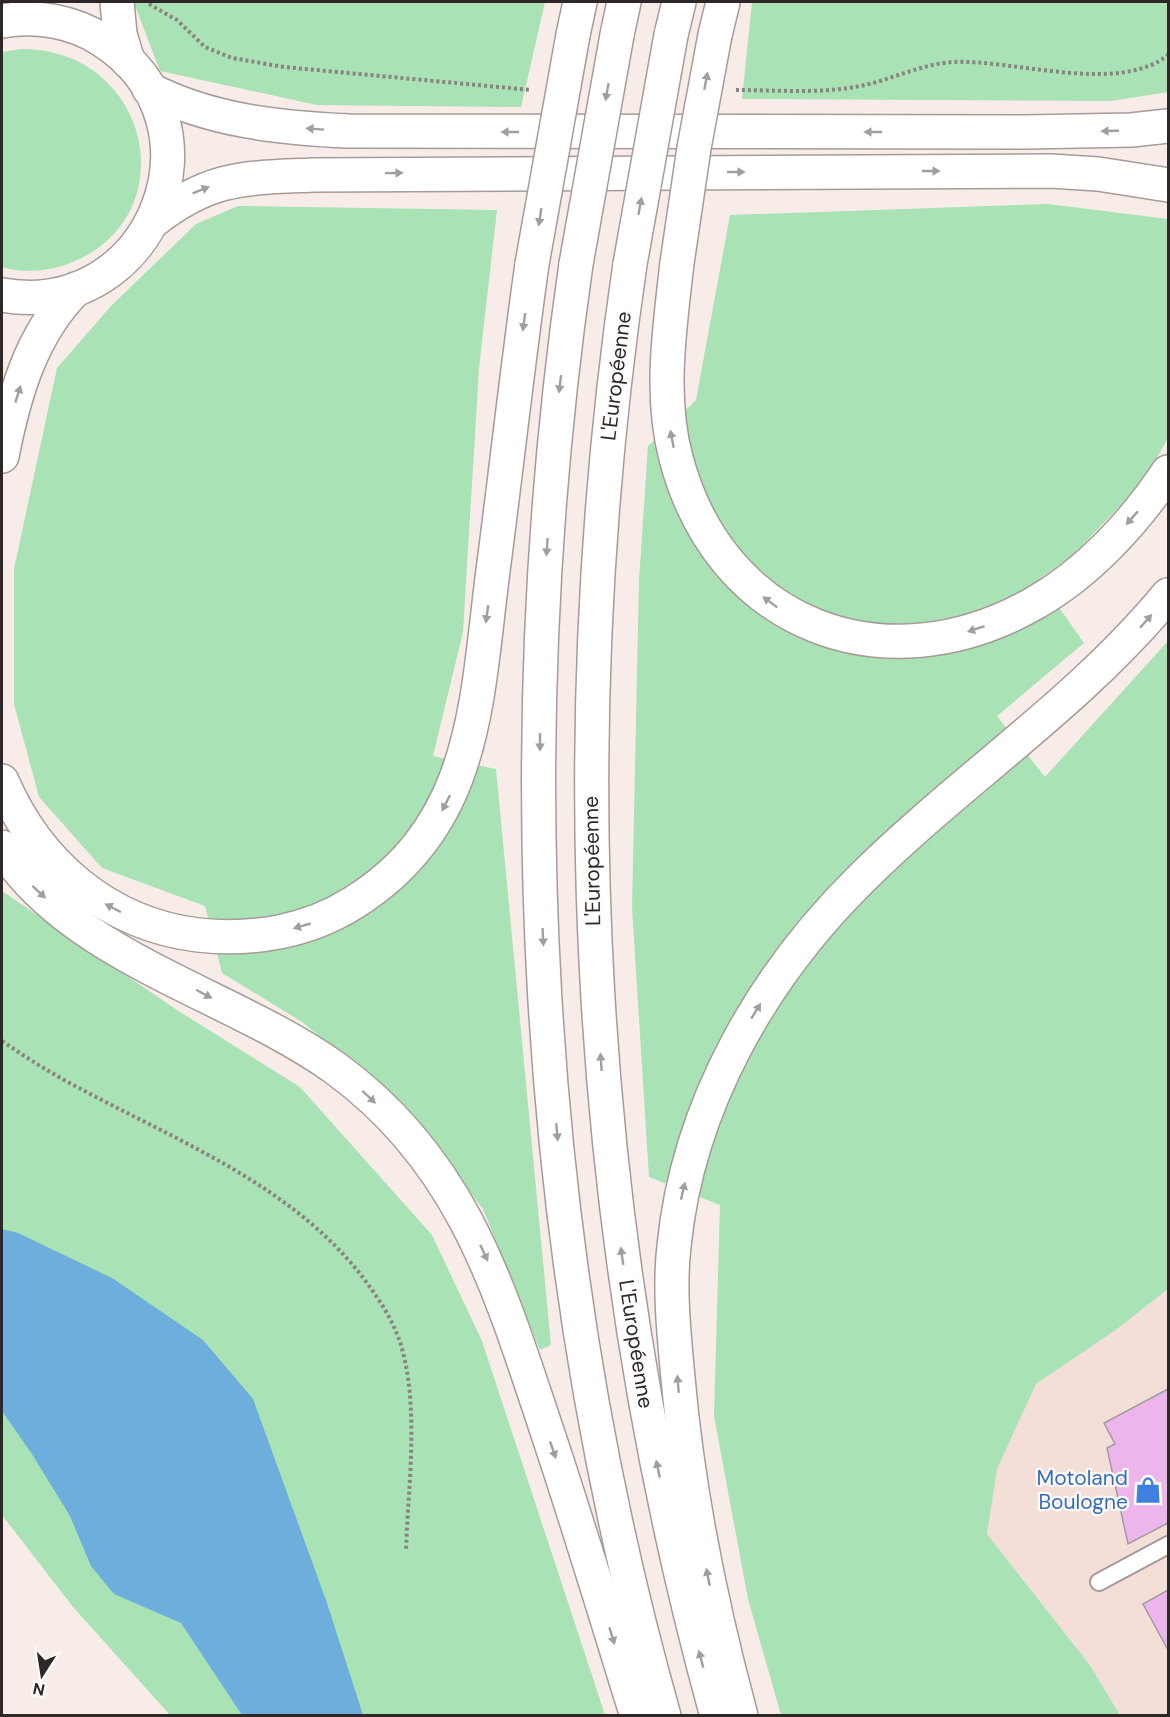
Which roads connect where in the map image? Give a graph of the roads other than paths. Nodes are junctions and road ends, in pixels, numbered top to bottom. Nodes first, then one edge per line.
1 (61, 2) edge
2 (117, 2) edge
3 (580, 2) edge
4 (624, 2) edge
5 (679, 2) edge
6 (723, 2) edge
7 (17, 20) edge
8 (128, 61) junction
9 (149, 89) junction
10 (1168, 126) edge
11 (1168, 185) edge
12 (152, 222) junction
13 (76, 290) junction
14 (2, 295) edge
15 (2, 456) edge
16 (1168, 472) edge
17 (1168, 595) edge
18 (2, 781) edge
19 (2, 847) edge
20 (1168, 1545) edge
21 (1099, 1582) dead end
22 (637, 1716) edge
23 (664, 1716) edge
24 (717, 1716) edge
25 (741, 1716) edge

1 - 7 main road
2 - 8 main road
3 -> 18 main road, bridge
4 -> 23 main road, bridge
24 -> 5 main road, L'Européenne, bridge
16 -> 6 main road, bridge
7 - 8 main road
8 - 9 main road
10 -> 9 main road
9 - 12 main road
12 -> 11 main road
12 - 13 main road
13 - 14 main road
15 -> 13 main road
25 -> 17 main road
19 -> 22 main road
20 - 21 lane

